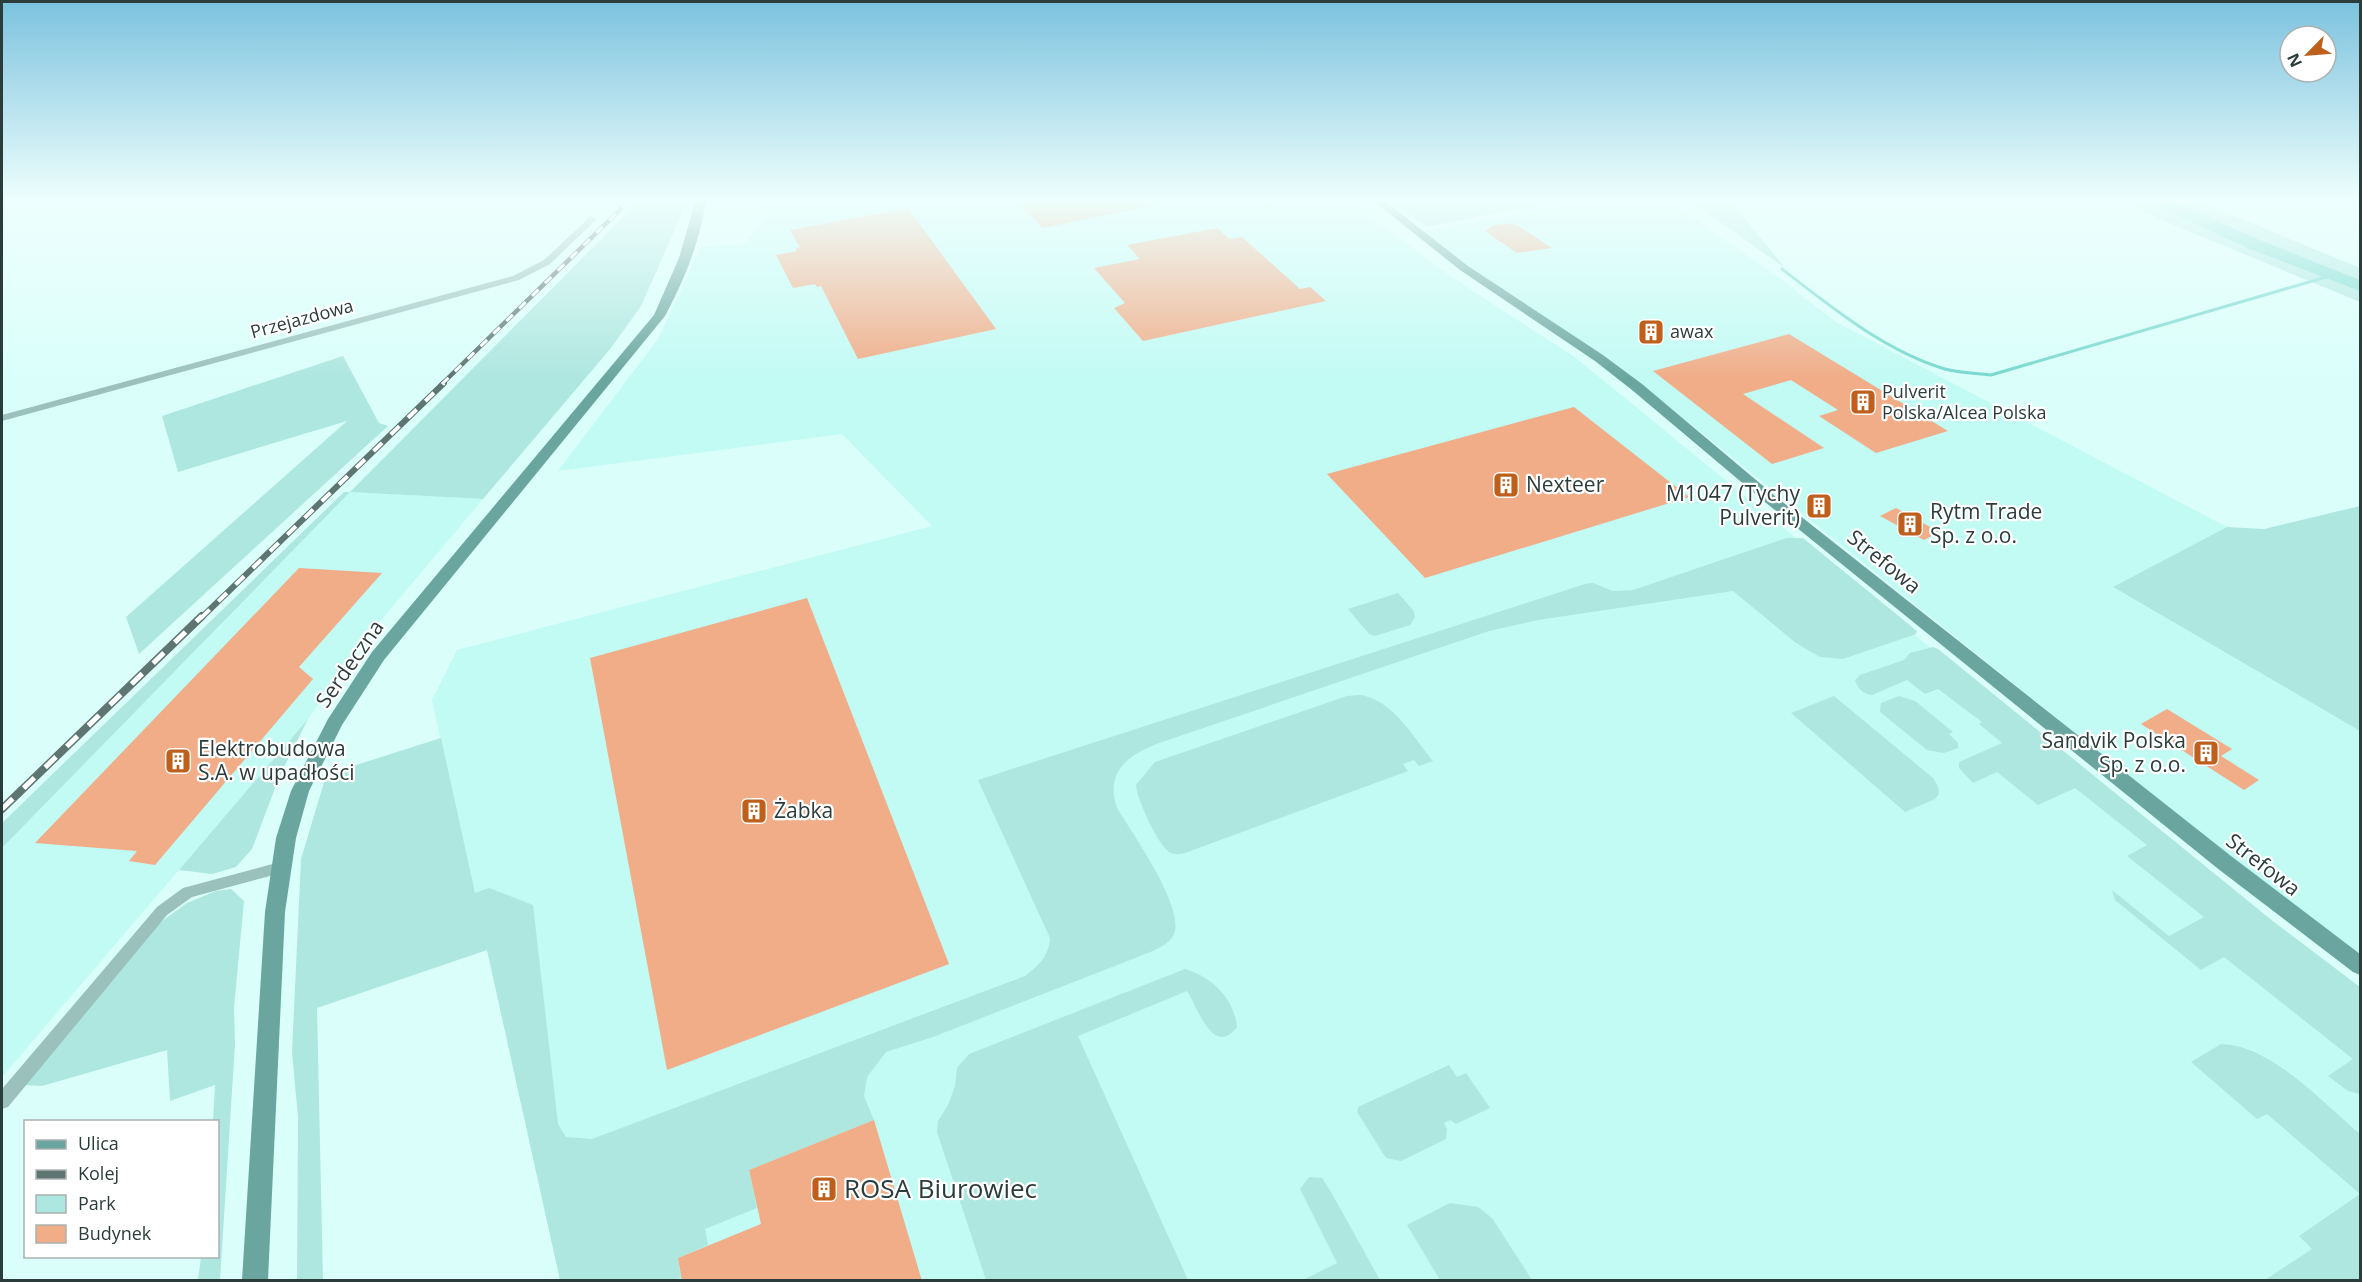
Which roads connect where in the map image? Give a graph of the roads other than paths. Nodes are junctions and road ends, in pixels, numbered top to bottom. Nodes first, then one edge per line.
1 (550, 259) edge
2 (683, 259) edge
3 (1452, 259) edge
4 (2, 418) edge
5 (280, 868) junction
6 (2361, 966) edge
7 (2, 1101) edge
8 (255, 1281) edge

1 - 4 street, Przejazdowa
2 - 5 street, Serdeczna
3 - 6 street, Strefowa
5 - 7 street
5 - 8 street, Serdeczna

